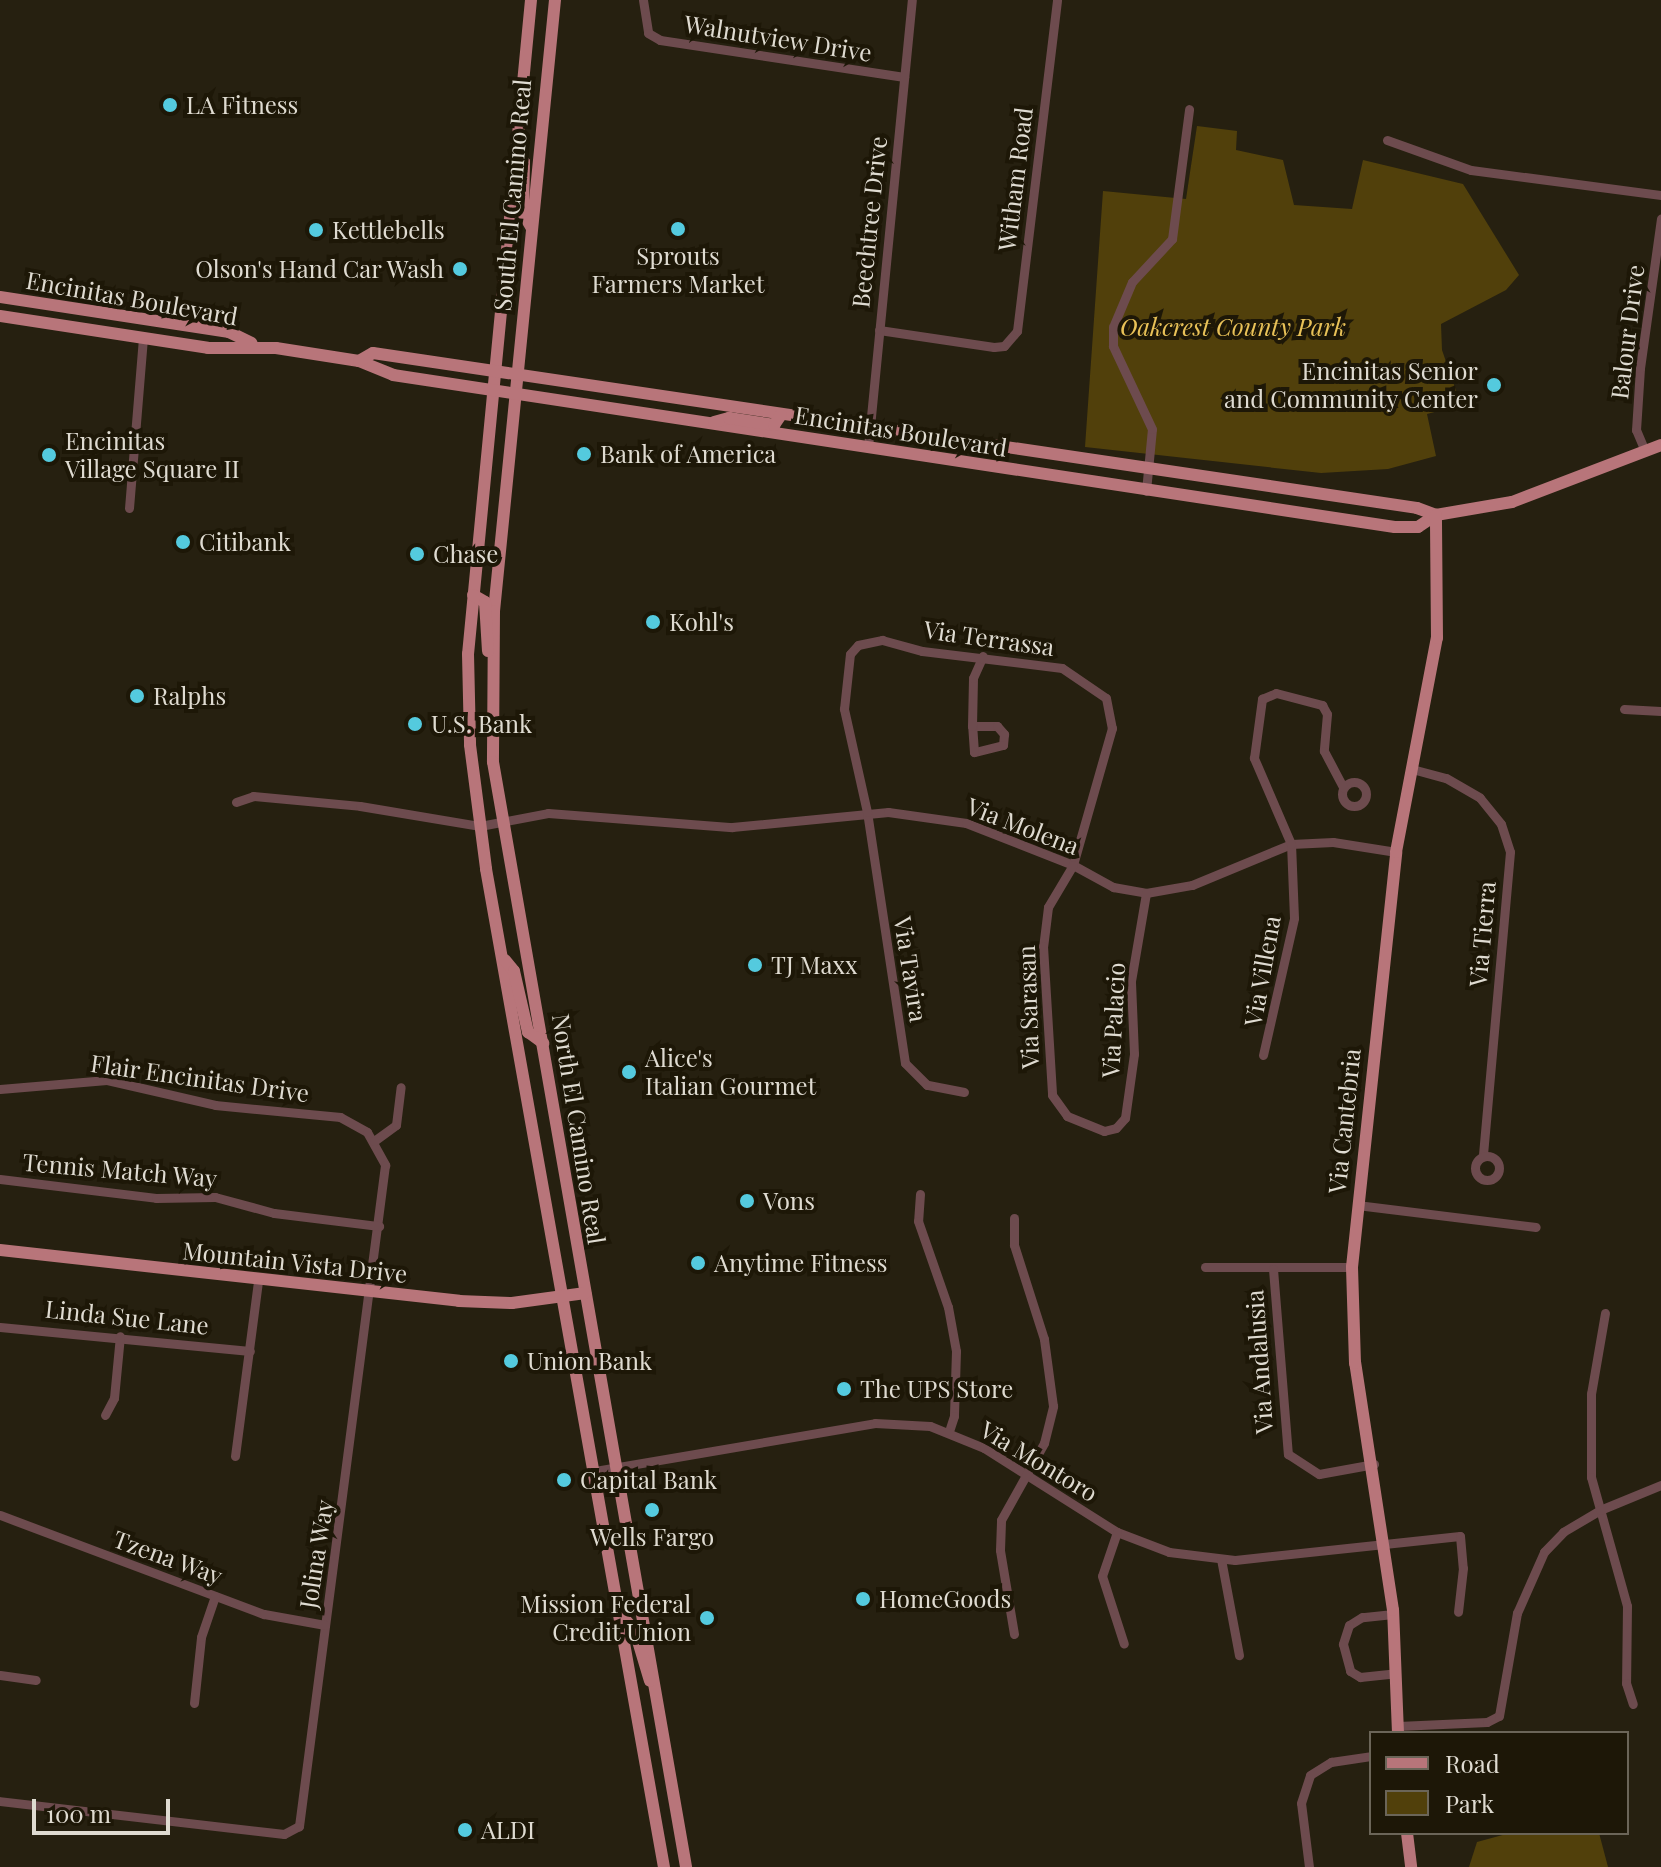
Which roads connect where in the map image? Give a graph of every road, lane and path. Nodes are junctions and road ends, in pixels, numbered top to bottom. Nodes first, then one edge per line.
1 (531, 0) edge
2 (555, 0) edge
3 (643, 0) edge
4 (912, 0) edge
5 (1057, 0) edge
6 (904, 77) junction
7 (1189, 109) dead end
8 (1387, 140) dead end
9 (516, 153) junction
10 (1661, 195) edge
11 (1661, 218) edge
12 (531, 227) junction
13 (0, 297) edge
14 (0, 316) edge
15 (879, 330) junction
16 (143, 338) junction
17 (256, 345) junction
18 (359, 361) junction
19 (494, 371) junction
20 (517, 375) junction
21 (492, 390) junction
22 (515, 394) junction
23 (781, 415) junction
24 (705, 424) junction
25 (870, 427) junction
26 (1661, 445) edge
27 (868, 447) junction
28 (1645, 451) junction
29 (1148, 471) junction
30 (1146, 491) junction
31 (129, 508) dead end
32 (1436, 515) junction
33 (473, 595) junction
34 (491, 655) junction
35 (983, 656) junction
36 (470, 682) junction
37 (1624, 709) dead end
38 (1661, 711) edge
39 (972, 726) dead end
40 (1412, 769) junction
41 (495, 777) junction
42 (1343, 787) dead end
43 (236, 802) dead end
44 (867, 812) junction
45 (501, 822) junction
46 (480, 826) junction
47 (1291, 844) junction
48 (1396, 852) junction
49 (1073, 865) junction
50 (1146, 893) junction
51 (502, 957) junction
52 (543, 1043) junction
53 (1263, 1055) dead end
54 (401, 1087) dead end
55 (0, 1089) edge
56 (964, 1092) dead end
57 (1099, 1128) joint
58 (374, 1141) junction
59 (1483, 1157) dead end
60 (0, 1179) edge
61 (920, 1194) dead end
62 (1357, 1205) junction
63 (1014, 1218) dead end
64 (379, 1226) junction
65 (1536, 1227) dead end
66 (0, 1250) edge
67 (1205, 1267) dead end
68 (1352, 1267) junction
69 (1273, 1269) junction
70 (258, 1281) junction
71 (370, 1293) junction
72 (585, 1293) junction
73 (563, 1296) junction
74 (1605, 1313) dead end
75 (0, 1327) edge
76 (120, 1336) junction
77 (250, 1351) junction
78 (105, 1415) dead end
79 (949, 1431) junction
80 (235, 1456) dead end
81 (1374, 1464) junction
82 (615, 1468) junction
83 (595, 1471) junction
84 (1026, 1473) junction
85 (1661, 1485) edge
86 (1600, 1510) junction
87 (0, 1515) edge
88 (1117, 1532) junction
89 (1386, 1545) junction
90 (1221, 1559) junction
91 (215, 1596) junction
92 (1458, 1612) dead end
93 (1393, 1614) junction
94 (622, 1616) junction
95 (325, 1625) junction
96 (1014, 1634) dead end
97 (1124, 1644) dead end
98 (1239, 1655) dead end
99 (1396, 1673) junction
100 (0, 1675) edge
101 (36, 1680) dead end
102 (655, 1686) junction
103 (194, 1703) dead end
104 (1633, 1704) dead end
105 (1398, 1729) edge
106 (1369, 1756) edge
107 (0, 1801) edge
108 (1407, 1835) edge
109 (664, 1867) edge
110 (686, 1867) edge
111 (1309, 1867) edge
112 (1411, 1867) edge

1 - 9 main road, South El Camino Real
2 - 12 main road, South El Camino Real
3 - 6 street, Walnutview Drive
4 - 6 street, Beechtree Drive
5 - 15 street, Witham Road
6 - 15 street, Beechtree Drive
7 - 29 street
8 - 10 street
9 - 12 main road
9 - 19 main road, South El Camino Real
11 - 28 street, Balour Drive
12 - 20 main road, South El Camino Real
13 - 17 main road, Encinitas Boulevard
14 - 16 main road, Encinitas Boulevard
15 - 25 street, Beechtree Drive
16 - 17 main road, Encinitas Boulevard
16 - 31 street
17 - 18 main road, Encinitas Boulevard
18 - 19 main road, Encinitas Boulevard
18 - 21 main road, Encinitas Boulevard
19 - 20 main road, Encinitas Boulevard
19 - 21 main road, South El Camino Real
20 - 22 main road, South El Camino Real
20 - 23 main road, Encinitas Boulevard
21 - 22 main road, Encinitas Boulevard
21 - 33 main road, North El Camino Real
22 - 24 main road, Encinitas Boulevard
22 - 34 main road, North El Camino Real
23 - 24 main road
23 - 25 main road, Encinitas Boulevard
24 - 27 main road, Encinitas Boulevard
25 - 27 street, Beechtree Drive
25 - 29 main road, Encinitas Boulevard
26 - 28 main road, Encinitas Boulevard
27 - 30 main road, Encinitas Boulevard
28 - 32 main road, Encinitas Boulevard
29 - 30 street
29 - 32 main road, Encinitas Boulevard
30 - 32 main road, Encinitas Boulevard
32 - 40 main road, Via Cantebria
33 - 34 main road
33 - 36 main road, North El Camino Real
34 - 41 main road, North El Camino Real
35 - 39 street
35 - 44 street, Via Terrassa
35 - 49 street, Via Terrassa
36 - 41 main road
36 - 46 main road, North El Camino Real
37 - 38 street
40 - 48 main road, Via Cantebria
40 - 59 street, Via Tierra
41 - 45 main road, North El Camino Real
42 - 47 street
43 - 46 street
44 - 45 street, Via Molena
44 - 49 street, Via Molena
44 - 56 street, Via Tavira
45 - 46 street, Via Molena
45 - 52 main road, North El Camino Real
46 - 51 main road, North El Camino Real
47 - 48 street, Via Molena
47 - 50 street, Via Molena
47 - 53 street, Via Villena
48 - 62 main road, Via Cantebria
49 - 50 street, Via Molena
49 - 57 street, Via Sarasan
50 - 57 street, Via Palacio
51 - 52 main road
51 - 73 main road, North El Camino Real
52 - 72 main road, North El Camino Real
54 - 58 street
55 - 58 street, Flair Encinitas Drive
58 - 64 street
60 - 64 street, Tennis Match Way
61 - 79 street
62 - 65 street
62 - 68 main road, Via Cantebria
63 - 84 street
64 - 71 street
66 - 70 main road, Mountain Vista Drive
67 - 69 street
68 - 69 street
68 - 81 main road, Via Cantebria
69 - 81 street, Via Andalusia
70 - 71 main road, Mountain Vista Drive
70 - 77 street
71 - 73 main road, Mountain Vista Drive
71 - 95 street, Jolina Way
72 - 73 main road, Mountain Vista Drive
72 - 82 main road, North El Camino Real
73 - 83 main road, North El Camino Real
74 - 86 street
75 - 76 street, Linda Sue Lane
76 - 77 street, Linda Sue Lane
76 - 78 street
77 - 80 street
79 - 82 street, Via Montoro
79 - 84 street, Via Montoro
81 - 89 main road, Via Cantebria
82 - 83 street, Via Montoro
82 - 102 main road, North El Camino Real
83 - 94 main road, North El Camino Real
84 - 88 street, Via Montoro
84 - 96 street
85 - 86 street
86 - 104 street
86 - 105 street
87 - 91 street, Tzena Way
88 - 90 street, Via Montoro
88 - 97 street
89 - 90 street, Via Montoro
89 - 92 street, Via Montoro
89 - 93 main road, Via Cantebria
90 - 98 street
91 - 95 street, Tzena Way
91 - 103 street
93 - 99 main road, Via Cantebria
93 - 99 street
94 - 102 main road
94 - 109 main road, North El Camino Real
95 - 107 street, Jolina Way
99 - 105 main road, Via Cantebria
100 - 101 street
102 - 110 main road, North El Camino Real
106 - 111 street
108 - 112 main road

